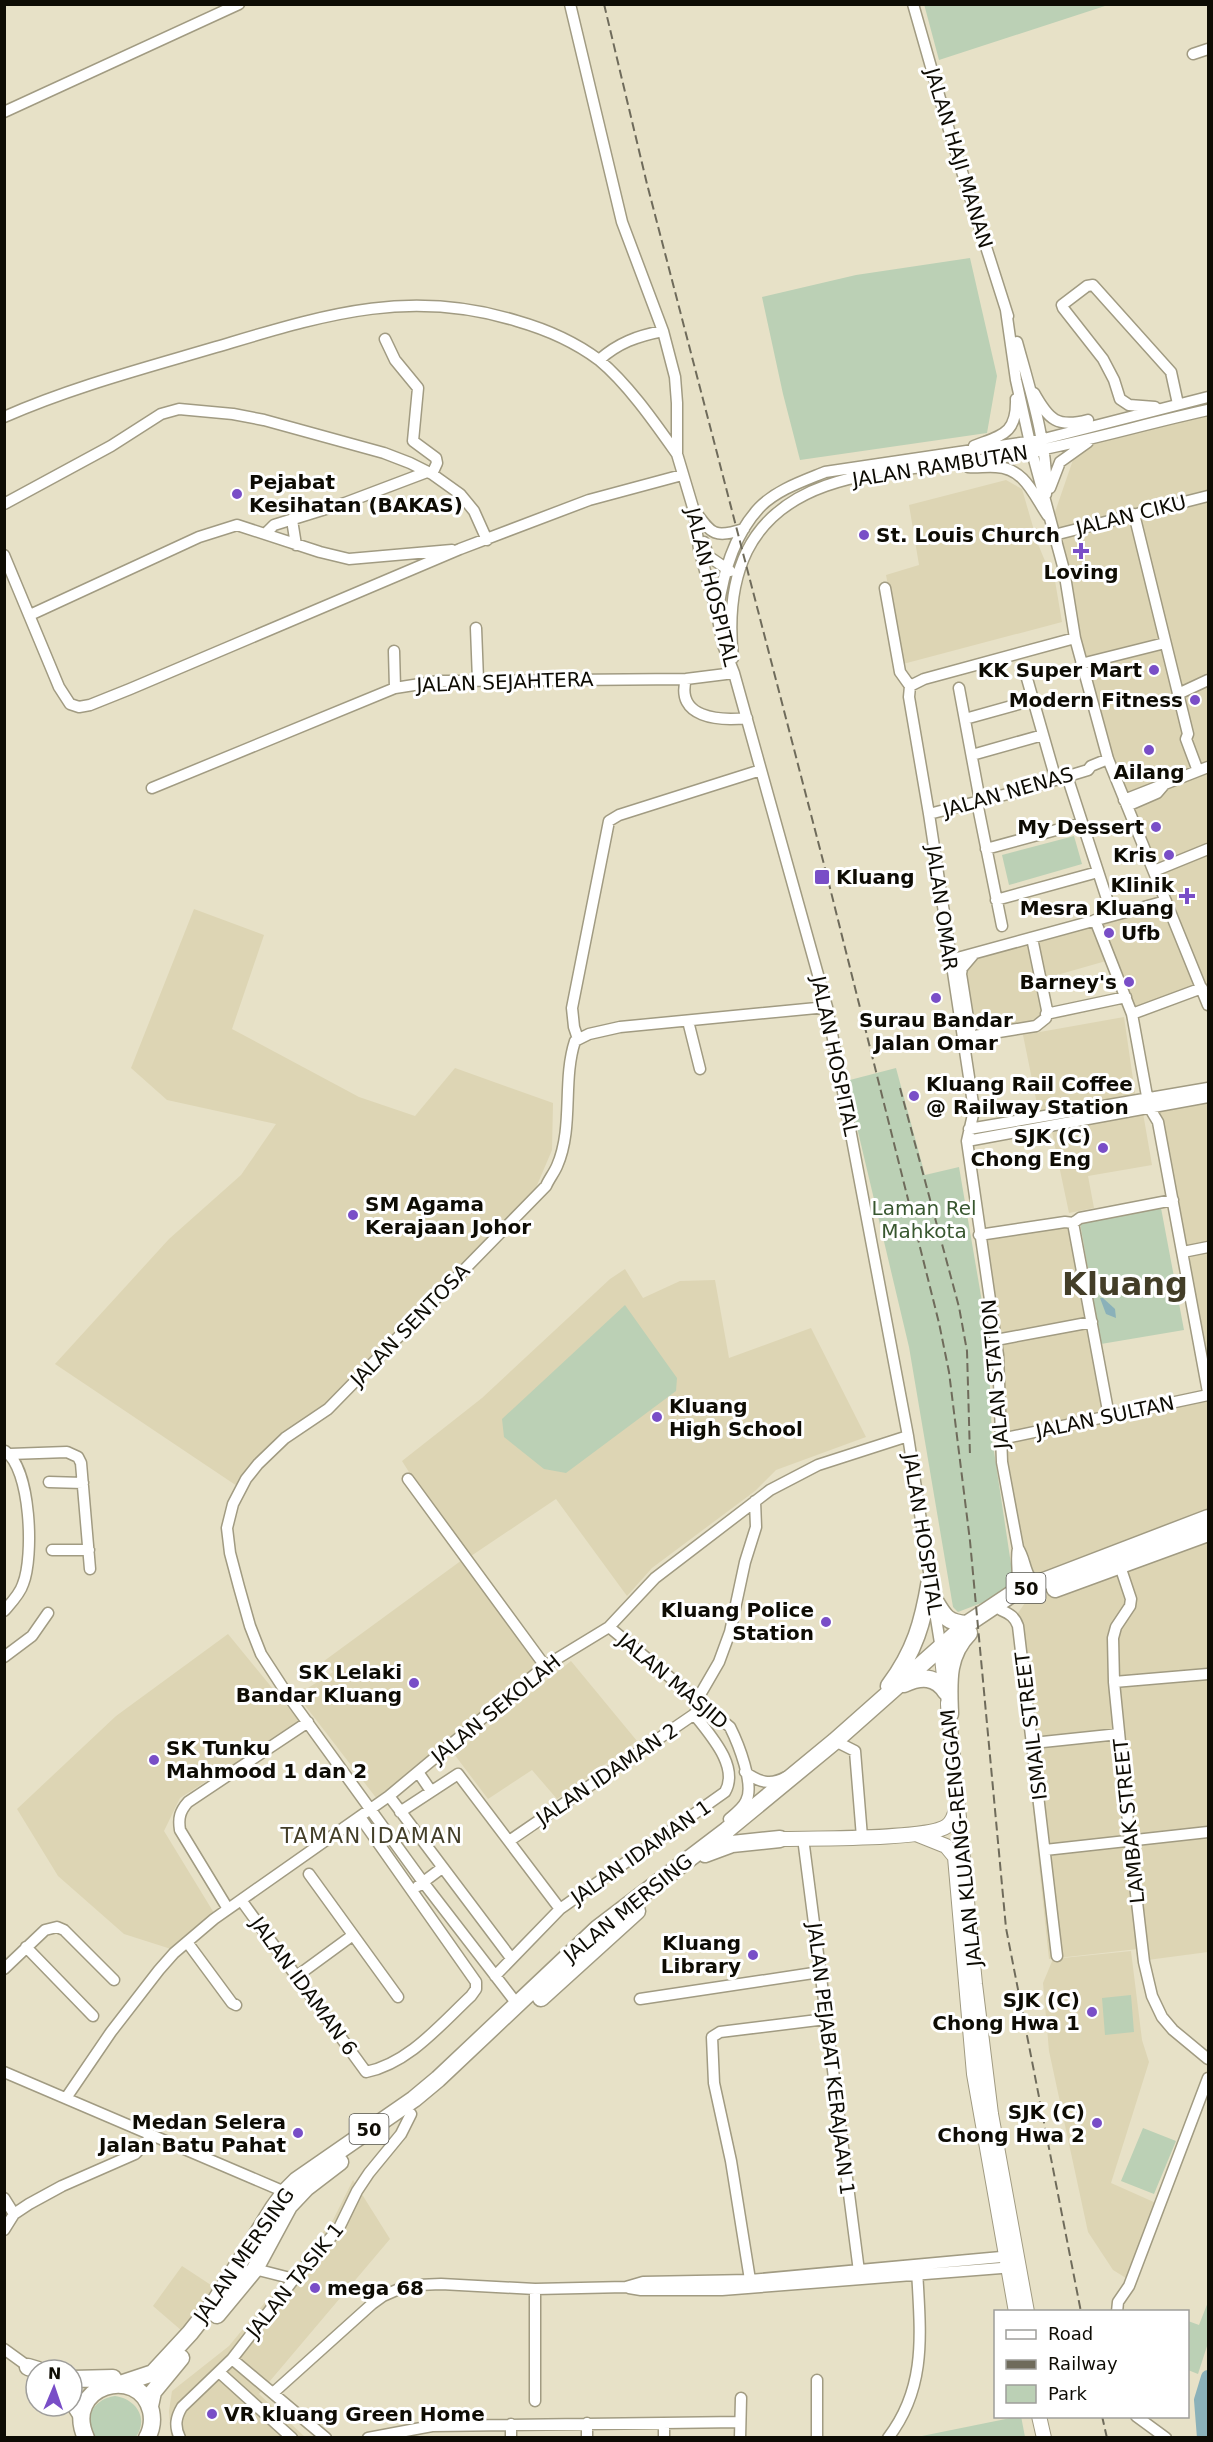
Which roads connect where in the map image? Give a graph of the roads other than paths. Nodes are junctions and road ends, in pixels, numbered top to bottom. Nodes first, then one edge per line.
1 (238, 4) edge
2 (570, 4) edge
3 (913, 4) edge
4 (1209, 49) edge
5 (1192, 54) dead end
6 (4, 112) edge
7 (1006, 310) junction
8 (663, 332) junction
9 (386, 339) dead end
10 (598, 360) junction
11 (1016, 380) junction
12 (1028, 383) junction
13 (1209, 397) edge
14 (1178, 404) junction
15 (1163, 408) junction
16 (1209, 410) edge
17 (1134, 415) junction
18 (4, 417) edge
19 (678, 417) junction
20 (656, 424) junction
21 (1096, 437) junction
22 (1036, 446) junction
23 (954, 453) junction
24 (677, 454) junction
25 (950, 464) junction
26 (430, 473) junction
27 (682, 475) junction
28 (1209, 495) edge
29 (1047, 502) junction
30 (4, 504) edge
31 (694, 511) junction
32 (1134, 514) junction
33 (1050, 519) junction
34 (292, 520) junction
35 (744, 529) junction
36 (265, 534) junction
37 (1054, 535) junction
38 (487, 540) junction
39 (296, 545) junction
40 (460, 549) junction
41 (4, 555) edge
42 (725, 569) junction
43 (737, 573) junction
44 (885, 588) dead end
45 (717, 614) junction
46 (30, 615) junction
47 (476, 628) dead end
48 (1075, 638) junction
49 (1166, 643) junction
50 (394, 651) dead end
51 (1082, 664) junction
52 (1024, 668) dead end
53 (734, 673) junction
54 (686, 679) junction
55 (478, 680) junction
56 (1209, 680) edge
57 (910, 686) junction
58 (395, 688) junction
59 (959, 688) dead end
60 (1178, 694) junction
61 (1033, 700) junction
62 (747, 718) junction
63 (965, 719) junction
64 (1043, 735) junction
65 (972, 755) junction
66 (1109, 762) junction
67 (1204, 769) edge
68 (761, 770) junction
69 (1062, 778) junction
70 (152, 788) dead end
71 (979, 801) junction
72 (1126, 803) junction
73 (929, 814) junction
74 (1082, 823) junction
75 (986, 849) junction
76 (1209, 849) edge
77 (1154, 871) junction
78 (1098, 872) junction
79 (1107, 898) dead end
80 (996, 900) junction
81 (1166, 901) junction
82 (1095, 920) junction
83 (1002, 926) dead end
84 (1032, 938) junction
85 (973, 955) junction
86 (950, 960) junction
87 (1205, 987) edge
88 (1126, 997) junction
89 (1209, 1005) edge
90 (827, 1006) junction
91 (1046, 1014) junction
92 (1132, 1014) junction
93 (688, 1021) junction
94 (966, 1037) junction
95 (578, 1039) junction
96 (700, 1069) dead end
97 (1209, 1088) edge
98 (1209, 1097) edge
99 (1164, 1100) junction
100 (1149, 1102) junction
101 (1158, 1122) junction
102 (968, 1135) junction
103 (1173, 1200) junction
104 (1073, 1223) junction
105 (980, 1235) junction
106 (1209, 1247) edge
107 (1183, 1252) junction
108 (1092, 1322) junction
109 (996, 1340) junction
110 (1209, 1394) edge
111 (1109, 1416) junction
112 (908, 1436) junction
113 (1001, 1439) junction
114 (7, 1453) edge
115 (408, 1479) dead end
116 (49, 1482) dead end
117 (83, 1483) junction
118 (755, 1501) junction
119 (1209, 1518) edge
120 (1209, 1533) edge
121 (1018, 1548) junction
122 (52, 1550) dead end
123 (89, 1550) junction
124 (1091, 1563) junction
125 (1120, 1566) junction
126 (90, 1569) dead end
127 (1036, 1584) junction
128 (931, 1588) junction
129 (1015, 1592) junction
130 (4, 1611) edge
131 (1001, 1611) junction
132 (48, 1613) dead end
133 (609, 1628) junction
134 (968, 1628) junction
135 (940, 1649) junction
136 (4, 1657) edge
137 (544, 1666) junction
138 (1209, 1674) edge
139 (1114, 1682) junction
140 (898, 1686) junction
141 (946, 1692) junction
142 (701, 1703) junction
143 (873, 1708) junction
144 (694, 1714) junction
145 (950, 1714) junction
146 (308, 1722) junction
147 (1119, 1734) junction
148 (835, 1741) junction
149 (1033, 1743) junction
150 (418, 1772) junction
151 (746, 1772) junction
152 (798, 1772) junction
153 (431, 1791) junction
154 (389, 1796) junction
155 (958, 1797) junction
156 (372, 1809) junction
157 (400, 1812) junction
158 (360, 1817) junction
159 (1209, 1832) edge
160 (916, 1834) junction
161 (862, 1837) junction
162 (803, 1838) junction
163 (780, 1839) junction
164 (508, 1841) junction
165 (1130, 1842) junction
166 (1045, 1850) junction
167 (693, 1854) junction
168 (442, 1868) junction
169 (309, 1874) dead end
170 (423, 1882) junction
171 (412, 1890) junction
172 (241, 1900) junction
173 (228, 1909) junction
174 (560, 1909) junction
175 (353, 1935) junction
176 (187, 1942) junction
177 (26, 1947) junction
178 (1057, 1956) dead end
179 (511, 1958) junction
180 (4, 1969) edge
181 (820, 1972) junction
182 (297, 1976) junction
183 (495, 1976) junction
184 (114, 1980) dead end
185 (538, 1986) junction
186 (398, 1997) dead end
187 (640, 1999) dead end
188 (517, 2004) junction
189 (236, 2005) dead end
190 (93, 2016) dead end
191 (826, 2019) junction
192 (1209, 2059) edge
193 (4, 2072) edge
194 (1209, 2078) edge
195 (66, 2098) junction
196 (411, 2114) junction
197 (152, 2136) junction
198 (285, 2192) junction
199 (4, 2198) edge
200 (14, 2214) junction
201 (4, 2230) edge
202 (1011, 2261) junction
203 (255, 2269) junction
204 (917, 2270) junction
205 (860, 2275) junction
206 (294, 2278) junction
207 (751, 2284) junction
208 (535, 2289) junction
209 (1016, 2310) edge
210 (1026, 2310) edge
211 (1117, 2310) edge
212 (4, 2349) edge
213 (232, 2359) junction
214 (173, 2360) junction
215 (24, 2363) edge
216 (219, 2372) junction
217 (84, 2379) edge
218 (817, 2380) dead end
219 (162, 2381) junction
220 (84, 2384) edge
221 (114, 2385) junction
222 (273, 2393) junction
223 (741, 2398) dead end
224 (535, 2402) dead end
225 (84, 2406) edge
226 (150, 2406) junction
227 (72, 2418) edge
228 (77, 2418) edge
229 (1039, 2418) edge
230 (1048, 2418) edge
231 (1139, 2418) edge
232 (740, 2422) junction
233 (587, 2423) junction
234 (664, 2423) junction
235 (511, 2424) junction
236 (432, 2432) edge
237 (153, 2436) edge
238 (86, 2437) edge
239 (75, 2438) edge
240 (180, 2438) edge
241 (292, 2438) edge
242 (326, 2438) edge
243 (368, 2438) edge
244 (511, 2438) edge
245 (587, 2438) edge
246 (664, 2438) edge
247 (740, 2438) edge
248 (817, 2438) edge
249 (888, 2438) edge
250 (1044, 2438) edge
251 (1053, 2438) edge
252 (1166, 2438) edge

1 - 6 street
2 - 8 street
3 - 7 street, JALAN HAJI MANAN
4 - 5 street
7 - 11 street, JALAN HAJI MANAN
7 - 12 street, JALAN HAJI MANAN
8 - 10 street
8 - 19 street
9 - 26 street
10 - 18 street
10 - 20 street
11 - 22 street, JALAN HAJI MANAN
11 - 23 street
12 - 17 street
12 - 22 street, JALAN HAJI MANAN
13 - 14 street, JALAN RAMBUTAN
14 - 15 street, JALAN RAMBUTAN
14 - 15 street
15 - 17 street, JALAN RAMBUTAN
16 - 21 street, JALAN RAMBUTAN
17 - 22 street, JALAN RAMBUTAN
19 - 20 street
19 - 24 street
20 - 24 street
21 - 22 street, JALAN RAMBUTAN
21 - 29 street
22 - 23 street, JALAN RAMBUTAN
22 - 25 street, JALAN RAMBUTAN
22 - 29 street, JALAN HAJI MANAN
23 - 35 street, JALAN RAMBUTAN
24 - 27 street, JALAN HOSPITAL
25 - 33 street
25 - 43 street, JALAN RAMBUTAN
26 - 30 street
26 - 34 street
26 - 38 street
27 - 31 street, JALAN HOSPITAL
27 - 38 street
28 - 32 street, JALAN CIKU
29 - 33 street, JALAN HAJI MANAN
31 - 35 street
31 - 42 street
31 - 45 street, JALAN HOSPITAL
32 - 37 street, JALAN CIKU
32 - 49 street
33 - 37 street, JALAN HAJI MANAN
34 - 36 street
34 - 39 street
35 - 42 street, JALAN RAMBUTAN
36 - 39 street
36 - 46 street
37 - 48 street, JALAN HAJI MANAN
38 - 40 street
39 - 40 street
40 - 46 street
41 - 46 street
42 - 43 street
42 - 45 street, JALAN RAMBUTAN
43 - 53 street, JALAN RAMBUTAN
44 - 57 street
45 - 53 street, JALAN HOSPITAL
47 - 55 street
48 - 51 street, JALAN HAJI MANAN
48 - 57 street
49 - 51 street
49 - 60 street
50 - 58 street
51 - 66 street, JALAN HAJI MANAN
52 - 61 street
53 - 54 street, JALAN SEJAHTERA
53 - 62 street, JALAN HOSPITAL
54 - 55 street, JALAN SEJAHTERA
54 - 62 street
55 - 58 street, JALAN SEJAHTERA
56 - 60 street
57 - 73 street, JALAN OMAR
58 - 70 street, JALAN SEJAHTERA
59 - 63 street
60 - 67 street
61 - 63 street
61 - 64 street
62 - 68 street, JALAN HOSPITAL
63 - 65 street
64 - 65 street
64 - 69 street
65 - 71 street
66 - 69 street, JALAN NENAS
66 - 72 street, JALAN HAJI MANAN
67 - 72 street
68 - 90 street, JALAN HOSPITAL
68 - 95 street
69 - 71 street, JALAN NENAS
69 - 74 street
71 - 73 street, JALAN NENAS
71 - 75 street
72 - 77 street, JALAN HAJI MANAN
73 - 86 street, JALAN OMAR
74 - 75 street
74 - 78 street
75 - 80 street
76 - 77 street
77 - 81 street, JALAN HAJI MANAN
78 - 79 street
78 - 80 street
80 - 83 street
81 - 82 street
81 - 87 street, JALAN HAJI MANAN
82 - 84 street
82 - 88 street
84 - 85 street
84 - 91 street
85 - 86 street
85 - 94 street
86 - 94 street, JALAN OMAR
87 - 89 street, JALAN HAJI MANAN
87 - 92 street
88 - 91 street
88 - 92 street
90 - 93 street
90 - 112 street, JALAN HOSPITAL
91 - 94 street
92 - 100 street
93 - 95 street
93 - 96 street
94 - 102 street, JALAN OMAR
95 - 146 street, JALAN SENTOSA
97 - 99 street
98 - 99 street
99 - 100 street
99 - 101 street
100 - 101 street
100 - 102 street
101 - 103 street
102 - 105 street, JALAN STATION
103 - 104 street
103 - 107 street
104 - 105 street
104 - 108 street
105 - 109 street, JALAN STATION
106 - 107 street
107 - 110 street
108 - 109 street
108 - 111 street
109 - 113 street, JALAN STATION
110 - 111 street, JALAN SULTAN
111 - 113 street, JALAN SULTAN
112 - 118 street, JALAN SEKOLAH
112 - 128 street, JALAN HOSPITAL
113 - 121 street, JALAN STATION
114 - 117 street
114 - 130 street
115 - 137 street
116 - 117 street
117 - 123 street
118 - 133 street, JALAN SEKOLAH
118 - 142 street
119 - 124 highway, JALAN MERSING / 50
120 - 125 highway, JALAN MERSING / 50
121 - 127 street, JALAN STATION
121 - 129 street, JALAN STATION
122 - 123 street
123 - 126 street
124 - 125 highway
124 - 127 highway, JALAN MERSING / 50
125 - 131 highway, JALAN MERSING / 50
125 - 139 street, LAMBAK STREET
127 - 129 highway, JALAN MERSING / 50
128 - 134 highway
128 - 135 street, JALAN HOSPITAL
128 - 143 highway
129 - 134 highway, JALAN MERSING / 50
131 - 134 highway, JALAN MERSING / 50
131 - 149 street, ISMAIL STREET
132 - 136 street
133 - 137 street, JALAN SEKOLAH
133 - 142 street, JALAN MASJID
134 - 135 highway, JALAN MERSING / 50
134 - 145 highway
135 - 140 highway, JALAN MERSING / 50
135 - 141 main road, JALAN KLUANG-RENGGAM
137 - 150 street, JALAN SEKOLAH
138 - 139 street
139 - 147 street, LAMBAK STREET
140 - 141 highway
140 - 143 highway, JALAN MERSING / 50
141 - 145 main road, JALAN KLUANG-RENGGAM
142 - 144 street, JALAN IDAMAN 2
142 - 151 street, JALAN MASJID
143 - 148 highway, JALAN MERSING / 50
144 - 164 street, JALAN IDAMAN 2
144 - 174 street, JALAN IDAMAN 1
145 - 155 main road, JALAN KLUANG-RENGGAM
146 - 156 street, JALAN SENTOSA
146 - 173 street
147 - 149 street
147 - 165 street, LAMBAK STREET
148 - 152 highway, JALAN MERSING / 50
148 - 161 street
149 - 166 street, ISMAIL STREET
150 - 153 street
150 - 154 street, JALAN SEKOLAH
151 - 152 street
151 - 167 street, JALAN MASJID
152 - 163 highway
152 - 167 highway, JALAN MERSING / 50
153 - 157 street
153 - 164 street
154 - 156 street, JALAN SEKOLAH
154 - 157 street
155 - 160 main road
155 - 202 main road, JALAN KLUANG-RENGGAM
156 - 158 street, JALAN SEKOLAH
156 - 170 street, JALAN SENTOSA
157 - 168 street
158 - 171 street
158 - 172 street, JALAN SEKOLAH
159 - 165 street
160 - 161 main road
160 - 202 main road, JALAN KLUANG-RENGGAM
161 - 162 main road
162 - 163 main road
162 - 181 street, JALAN PEJABAT KERAJAAN 1
163 - 196 highway
164 - 174 street
165 - 166 street
165 - 192 street, LAMBAK STREET
166 - 178 street, ISMAIL STREET
167 - 185 highway, JALAN MERSING / 50
168 - 170 street
168 - 179 street
169 - 175 street
170 - 171 street
170 - 183 street, JALAN SENTOSA
171 - 182 street, JALAN IDAMAN 6
172 - 173 street, JALAN SEKOLAH
172 - 182 street, JALAN IDAMAN 6
173 - 176 street, JALAN SEKOLAH
174 - 179 street, JALAN IDAMAN 1
175 - 182 street
175 - 186 street
176 - 189 street
176 - 195 street, JALAN SEKOLAH
177 - 180 street
177 - 184 street
177 - 190 street
179 - 183 street, JALAN IDAMAN 1
181 - 187 street
181 - 191 street, JALAN PEJABAT KERAJAAN 1
183 - 185 street
183 - 188 street, JALAN SENTOSA
185 - 188 highway, JALAN MERSING / 50
188 - 198 highway, JALAN MERSING / 50
191 - 205 street, JALAN PEJABAT KERAJAAN 1
191 - 207 street
193 - 195 street
194 - 211 street
195 - 197 street
196 - 203 highway
196 - 206 street, JALAN TASIK 1
197 - 198 street
197 - 200 street
198 - 214 highway, JALAN MERSING / 50
199 - 200 street
200 - 201 street
202 - 204 street
202 - 209 main road, JALAN KLUANG-RENGGAM
202 - 210 main road, JALAN KLUANG-RENGGAM
203 - 206 street
203 - 214 highway
204 - 205 street
204 - 249 street
205 - 207 street
206 - 213 street, JALAN TASIK 1
207 - 208 street
208 - 222 street
208 - 224 street
212 - 215 street
213 - 216 street, JALAN TASIK 1
213 - 222 street
214 - 217 highway
214 - 219 highway, JALAN MERSING / 50
214 - 221 highway, JALAN MERSING / 50
216 - 240 street, JALAN TASIK 1
216 - 241 street
218 - 248 street
219 - 226 highway, JALAN MERSING / 50
219 - 237 highway
220 - 221 street
221 - 225 highway, 50
221 - 226 highway
222 - 242 street
223 - 232 street
226 - 237 highway, 50
227 - 239 highway
228 - 238 highway
229 - 250 main road
230 - 251 main road
231 - 252 street
232 - 234 street
232 - 247 street
233 - 234 street
233 - 235 street
233 - 245 street
234 - 246 street
235 - 236 street
235 - 244 street
236 - 243 street

